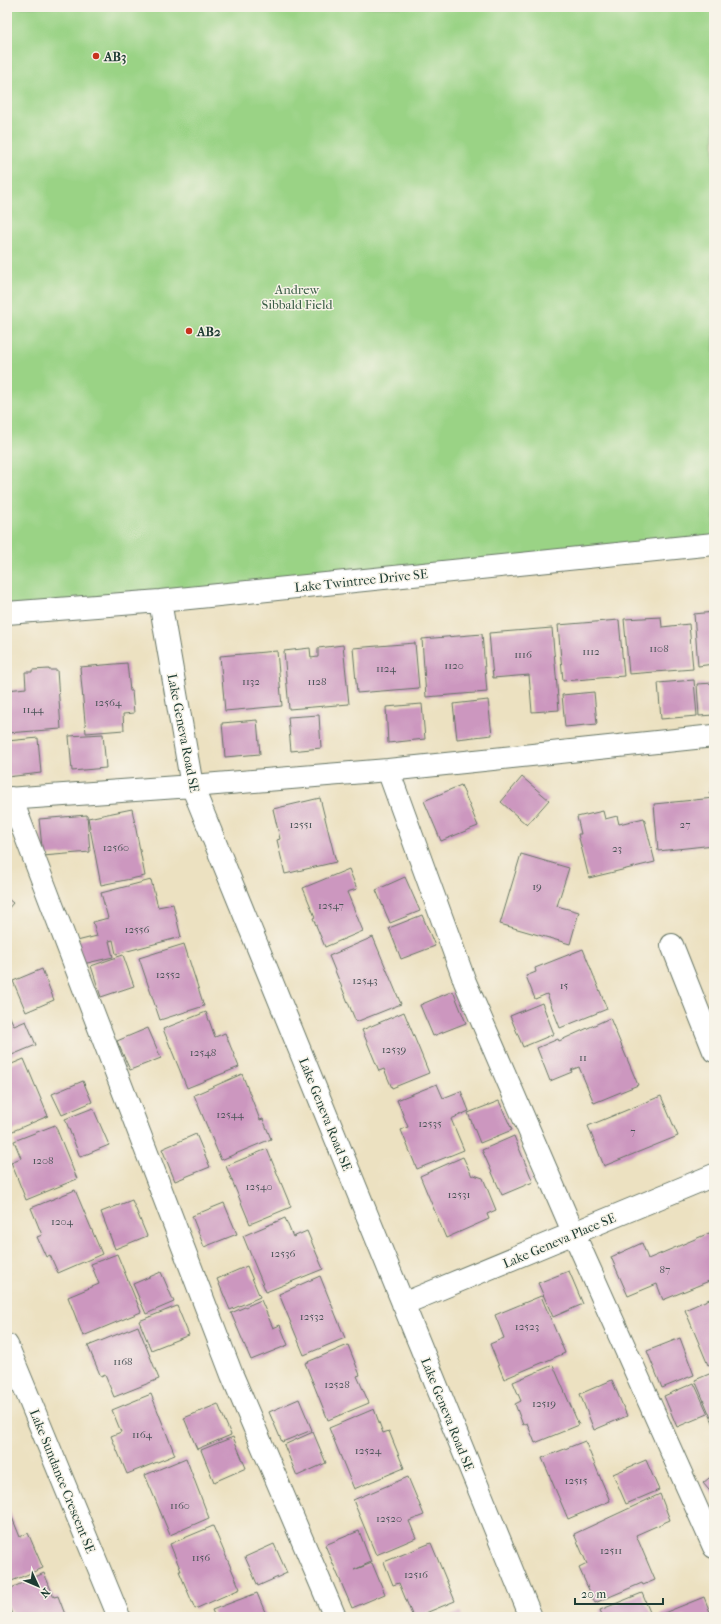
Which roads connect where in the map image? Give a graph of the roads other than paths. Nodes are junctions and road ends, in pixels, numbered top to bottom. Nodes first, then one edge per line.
1 (714, 544) edge
2 (160, 601) junction
3 (7, 613) edge
4 (714, 736) edge
5 (388, 770) junction
6 (192, 786) junction
7 (9, 798) edge
8 (672, 945) dead end
9 (714, 1051) edge
10 (714, 1175) edge
11 (574, 1234) junction
12 (403, 1304) junction
13 (7, 1345) edge
14 (714, 1547) edge
15 (119, 1617) edge
16 (335, 1617) edge
17 (531, 1617) edge

1 - 2 street, Lake Twintree Drive SE
2 - 3 street, Lake Twintree Drive SE
2 - 6 street, Lake Geneva Road SE
4 - 5 street
5 - 6 street
5 - 11 street
6 - 7 street
6 - 12 street, Lake Geneva Road SE
7 - 16 street
8 - 9 street
10 - 11 street, Lake Geneva Place SE
11 - 12 street, Lake Geneva Place SE
11 - 14 street
12 - 17 street, Lake Geneva Road SE
13 - 15 street, Lake Sundance Crescent SE

